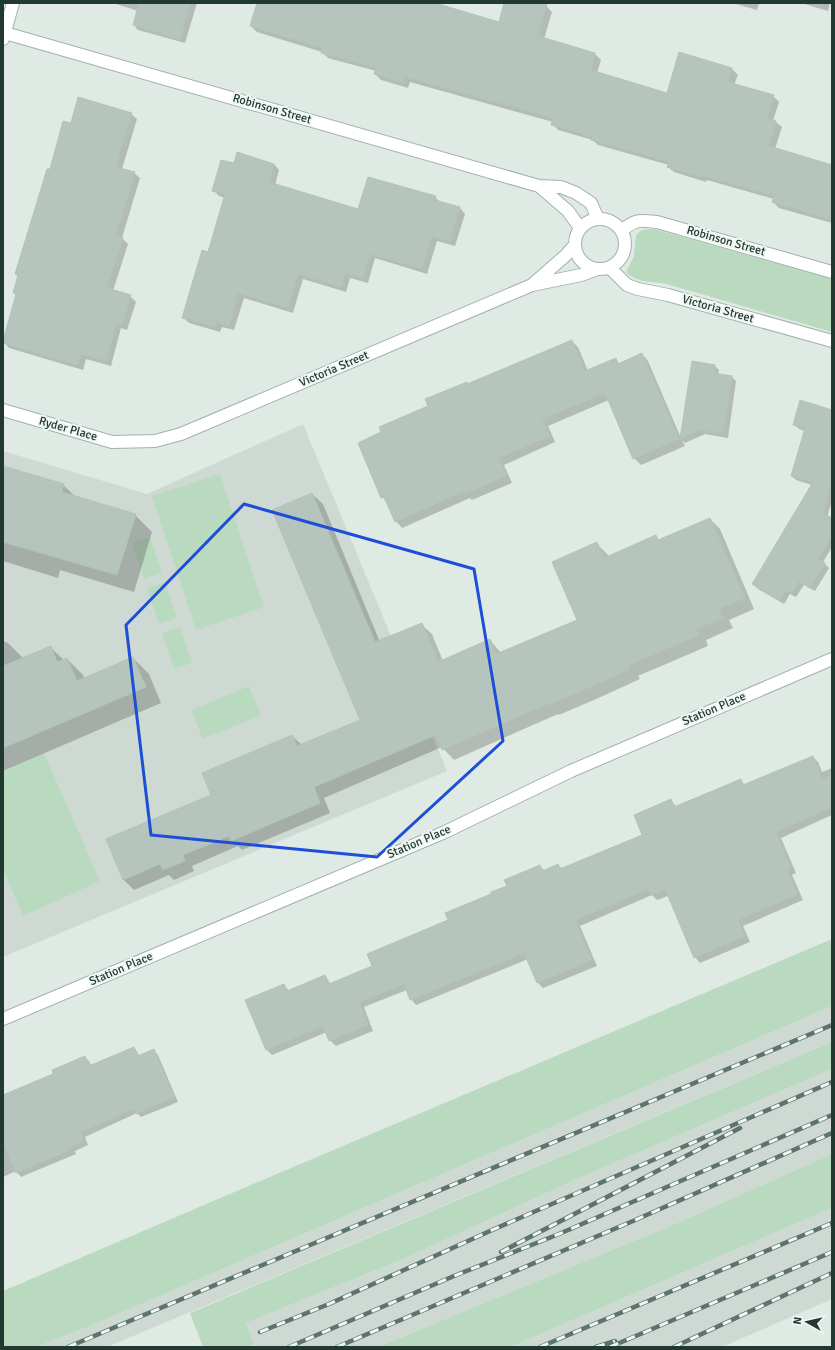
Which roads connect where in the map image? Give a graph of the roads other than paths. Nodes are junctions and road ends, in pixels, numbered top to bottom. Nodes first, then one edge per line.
1 (13, 3) edge
2 (4, 36) edge
3 (539, 186) junction
4 (598, 219) junction
5 (580, 228) junction
6 (622, 230) junction
7 (575, 245) junction
8 (610, 268) junction
9 (595, 270) junction
10 (832, 272) edge
11 (532, 285) junction
12 (832, 341) edge
13 (3, 410) edge
14 (133, 442) joint
15 (832, 659) edge
16 (3, 1019) edge

1 - 2 street
2 - 3 street, Robinson Street
3 - 4 street, Robinson Street
3 - 5 street, Robinson Street
4 - 5 street
4 - 6 street
5 - 7 street
6 - 8 street
6 - 10 street, Robinson Street
7 - 9 street
7 - 11 street, Victoria Street
8 - 9 street
8 - 12 street, Victoria Street
9 - 11 street, Victoria Street
11 - 14 street, Victoria Street
13 - 14 street, Ryder Place
15 - 16 street, Station Place

